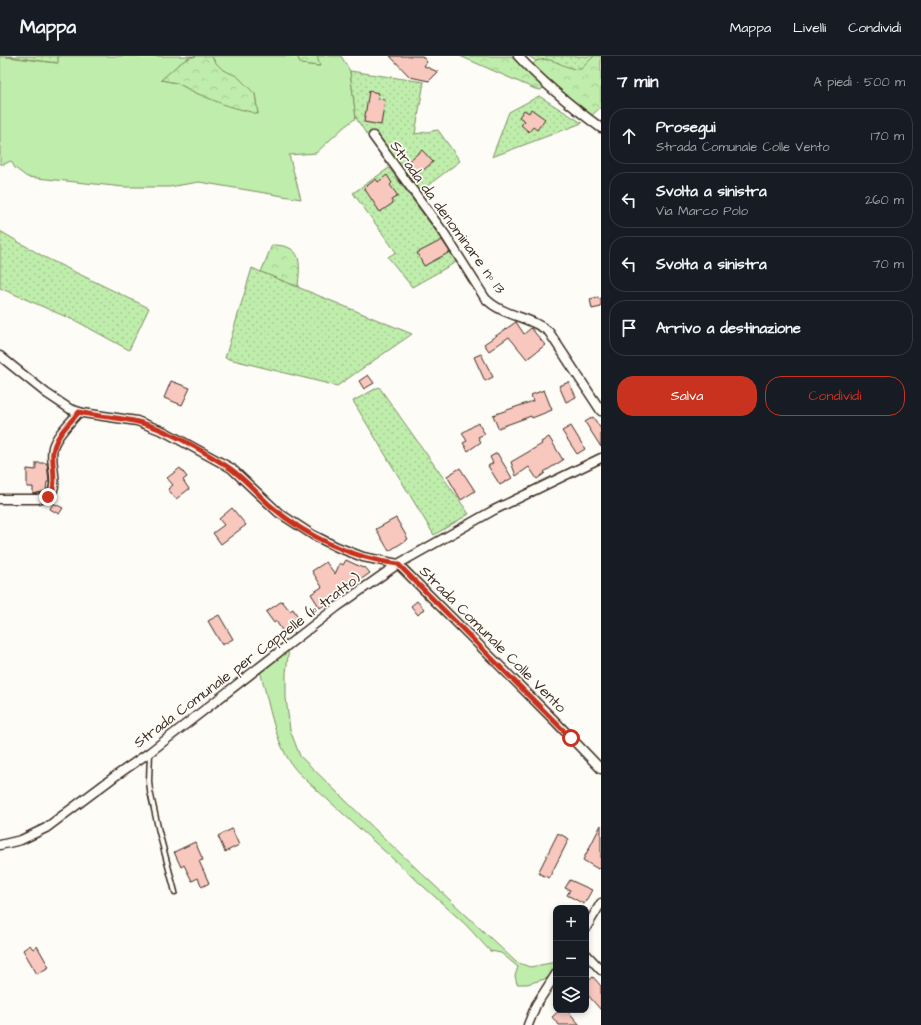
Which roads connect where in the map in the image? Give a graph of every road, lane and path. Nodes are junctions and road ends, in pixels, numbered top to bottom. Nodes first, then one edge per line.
1 (518, 56) edge
2 (601, 128) edge
3 (373, 136) dead end
4 (0, 356) edge
5 (601, 411) edge
6 (79, 412) junction
7 (601, 458) edge
8 (0, 499) edge
9 (398, 564) junction
10 (150, 752) junction
11 (601, 769) edge
12 (0, 845) edge
13 (175, 892) dead end
14 (601, 903) edge
15 (589, 923) edge
16 (589, 957) edge
17 (601, 970) edge
18 (554, 977) edge
19 (528, 1025) edge

1 - 2 street
3 - 5 street, Strada da denominare nº 13
4 - 6 street
6 - 8 street
6 - 9 street
7 - 9 street, Strada Comunale per Cappelle (1º tratto)
9 - 10 street, Strada Comunale per Cappelle (1º tratto)
9 - 11 street, Strada Comunale Colle Vento
10 - 12 street, Strada Comunale per Cappelle (1º tratto)
10 - 13 lane
14 - 15 street
16 - 17 street
18 - 19 street

